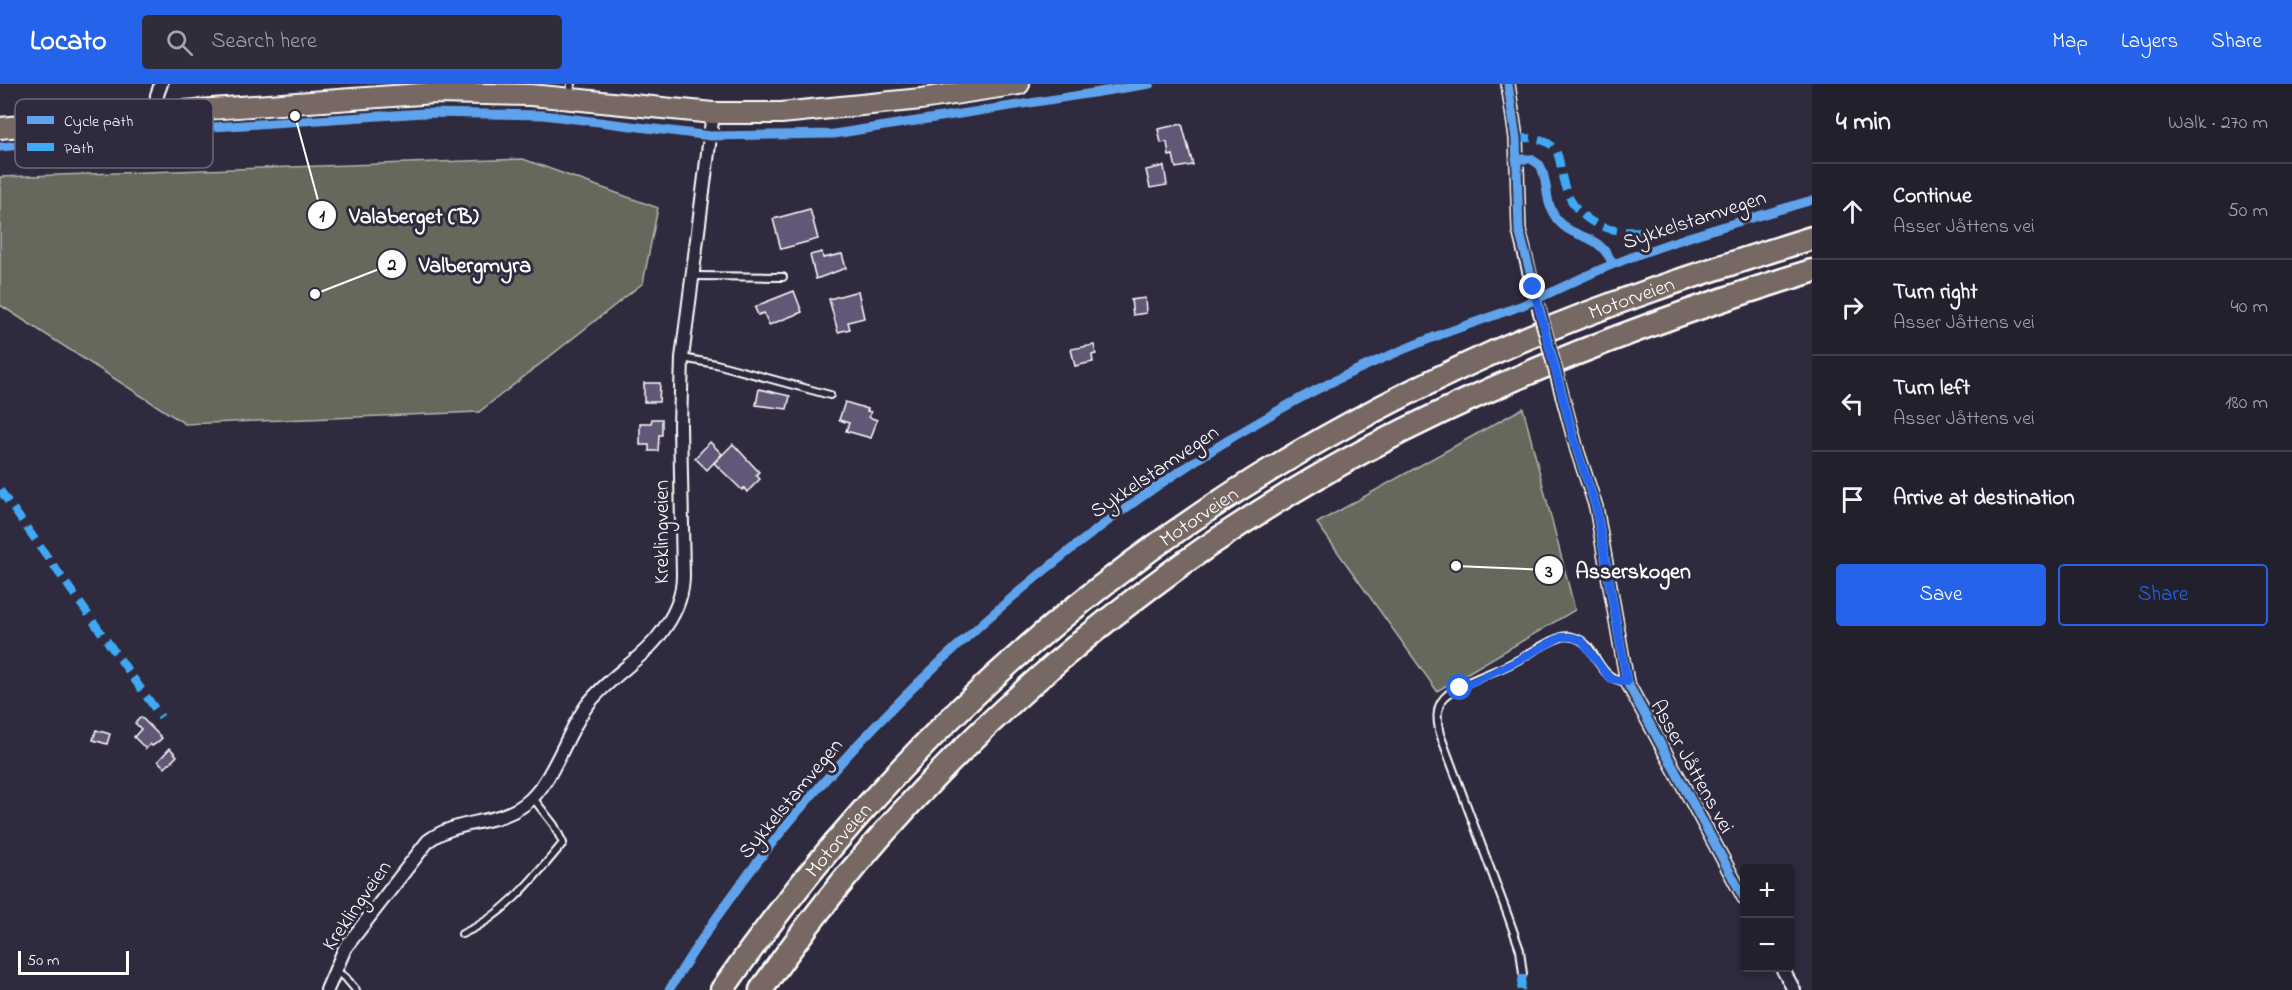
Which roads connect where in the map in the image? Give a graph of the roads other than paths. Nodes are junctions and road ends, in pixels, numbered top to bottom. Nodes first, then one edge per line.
1 (161, 84) edge
2 (1019, 84) edge
3 (1508, 84) edge
4 (571, 91) edge
5 (157, 99) edge
6 (213, 109) edge
7 (713, 113) junction
8 (15, 127) edge
9 (0, 128) edge
10 (1812, 238) edge
11 (1812, 271) edge
12 (693, 276) junction
13 (783, 277) dead end
14 (682, 358) junction
15 (830, 395) dead end
16 (1627, 682) junction
17 (533, 798) junction
18 (1740, 891) edge
19 (462, 934) dead end
20 (334, 970) junction
21 (1784, 972) edge
22 (1523, 974) dead end
23 (327, 990) edge
24 (356, 990) edge
25 (722, 990) edge
26 (761, 990) edge
27 (1794, 990) edge

1 - 5 street
2 - 7 main road
3 - 16 street, Asser Jåttens vei, bridge
4 - 6 main road
4 - 7 main road
7 - 12 street, Kreklingveien
8 - 9 main road
10 - 25 highway, Motorveien
11 - 26 highway, Motorveien
12 - 13 lane
12 - 14 street, Kreklingveien
14 - 15 lane
14 - 17 street, Kreklingveien
16 - 18 street, Asser Jåttens vei
16 - 22 lane, Asser Jåttens vei
17 - 19 lane
17 - 20 street, Kreklingveien
20 - 23 street, Kreklingveien
20 - 24 lane, Kreklingveien
21 - 27 street

